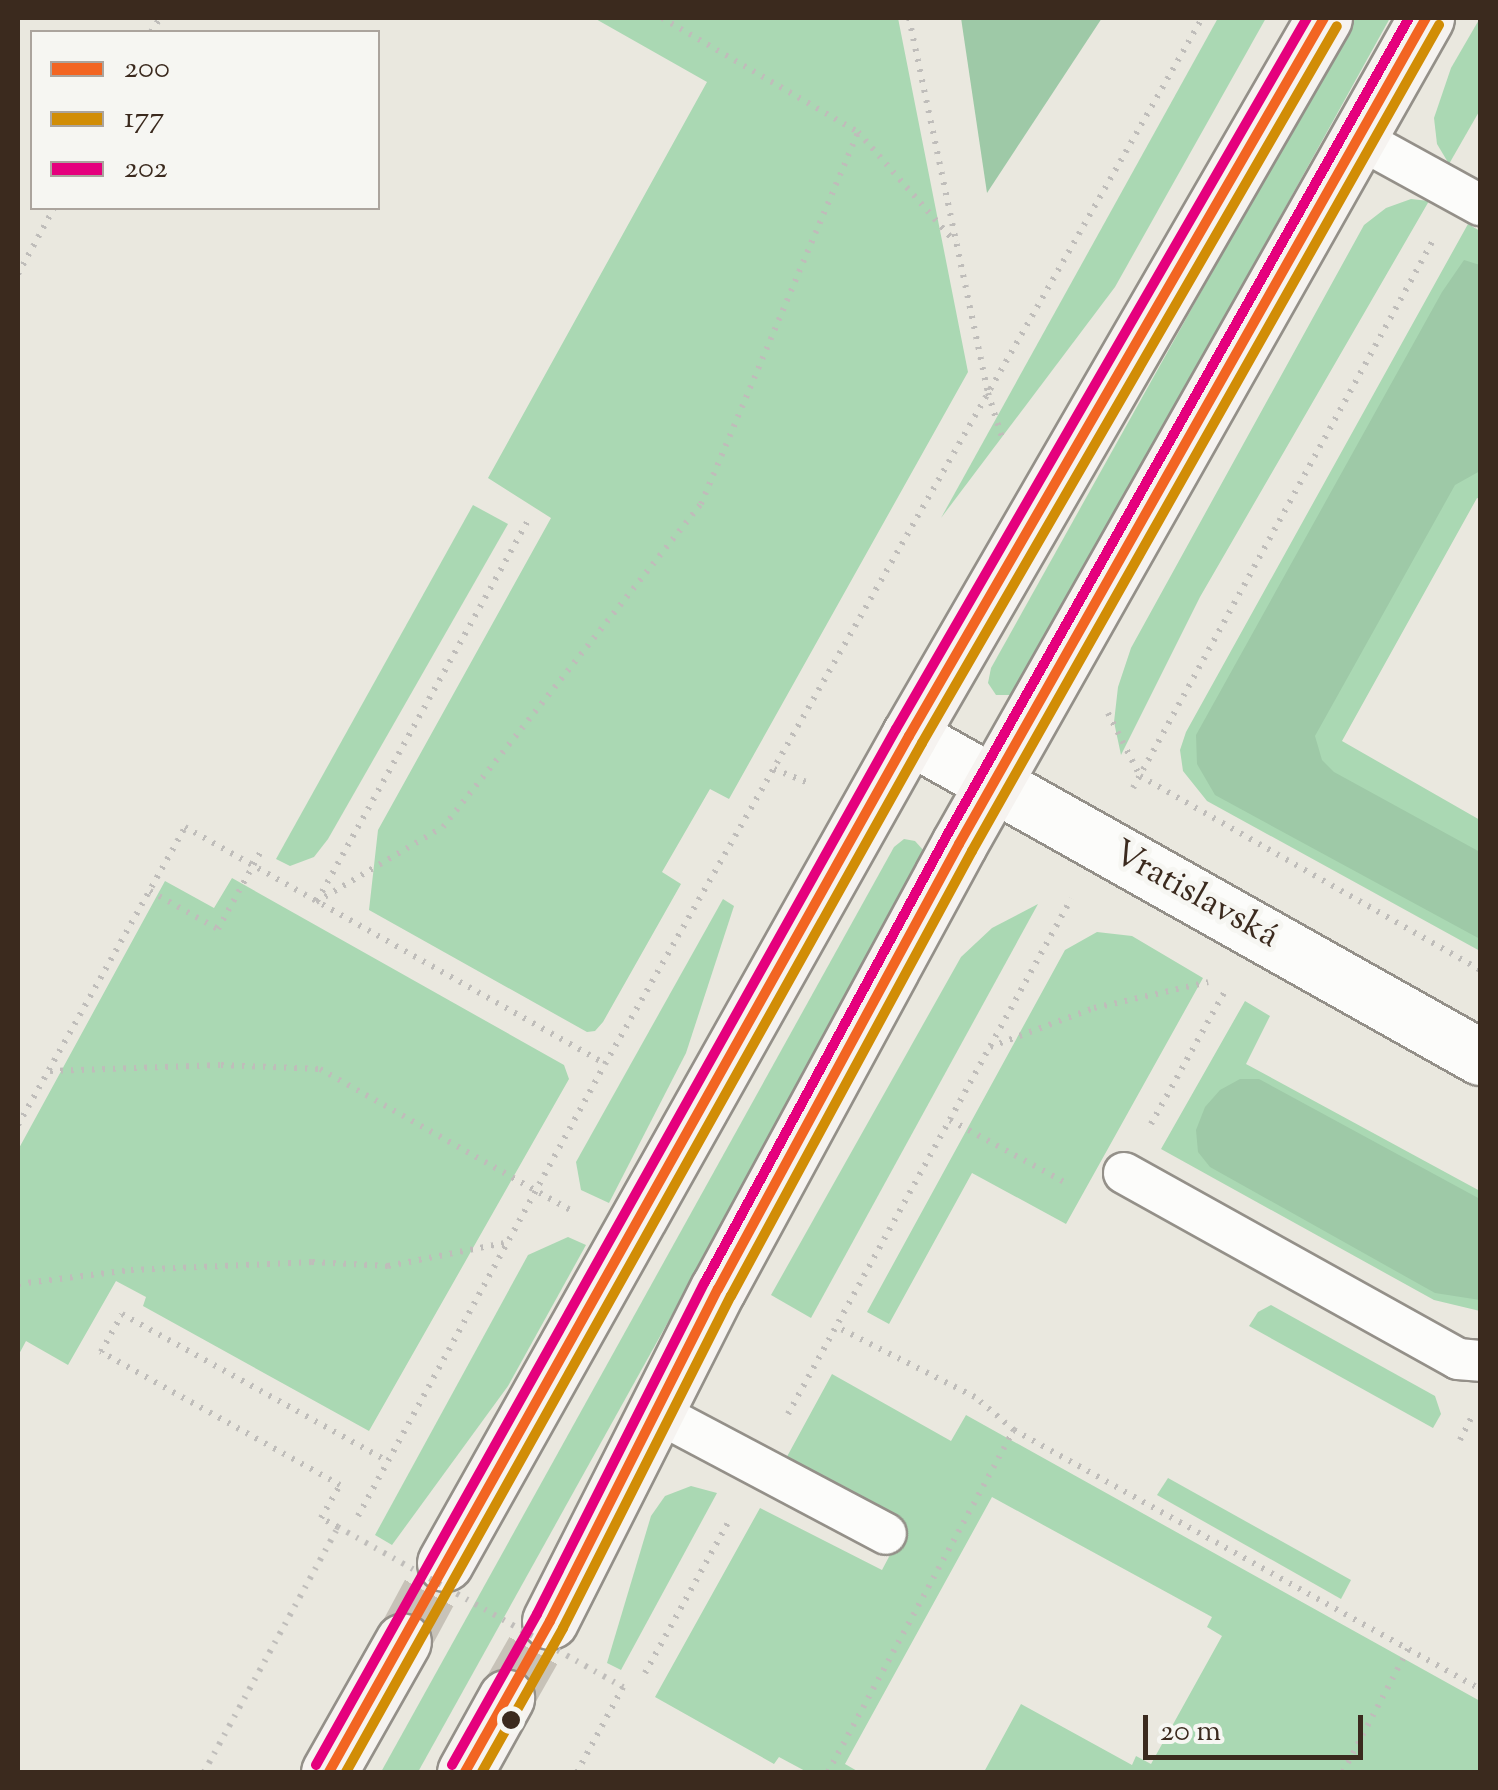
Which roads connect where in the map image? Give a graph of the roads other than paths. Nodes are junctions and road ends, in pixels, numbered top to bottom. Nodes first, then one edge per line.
1 (1324, 18) edge
2 (1426, 18) edge
3 (1358, 138) junction
4 (1470, 199) edge
5 (909, 736) junction
6 (993, 784) junction
7 (1480, 1057) edge
8 (1124, 1173) dead end
9 (1480, 1360) edge
10 (656, 1412) junction
11 (886, 1534) dead end
12 (446, 1563) tunnel mouth
13 (550, 1621) tunnel mouth
14 (403, 1641) tunnel mouth
15 (506, 1698) tunnel mouth
16 (329, 1772) edge
17 (464, 1772) edge

1 - 5 street
2 - 3 street
3 - 4 lane
3 - 6 street
5 - 6 street, Vratislavská
5 - 12 street
6 - 7 street, Vratislavská
6 - 10 street
8 - 9 lane
10 - 11 lane
10 - 13 street
14 - 16 street
15 - 17 street

